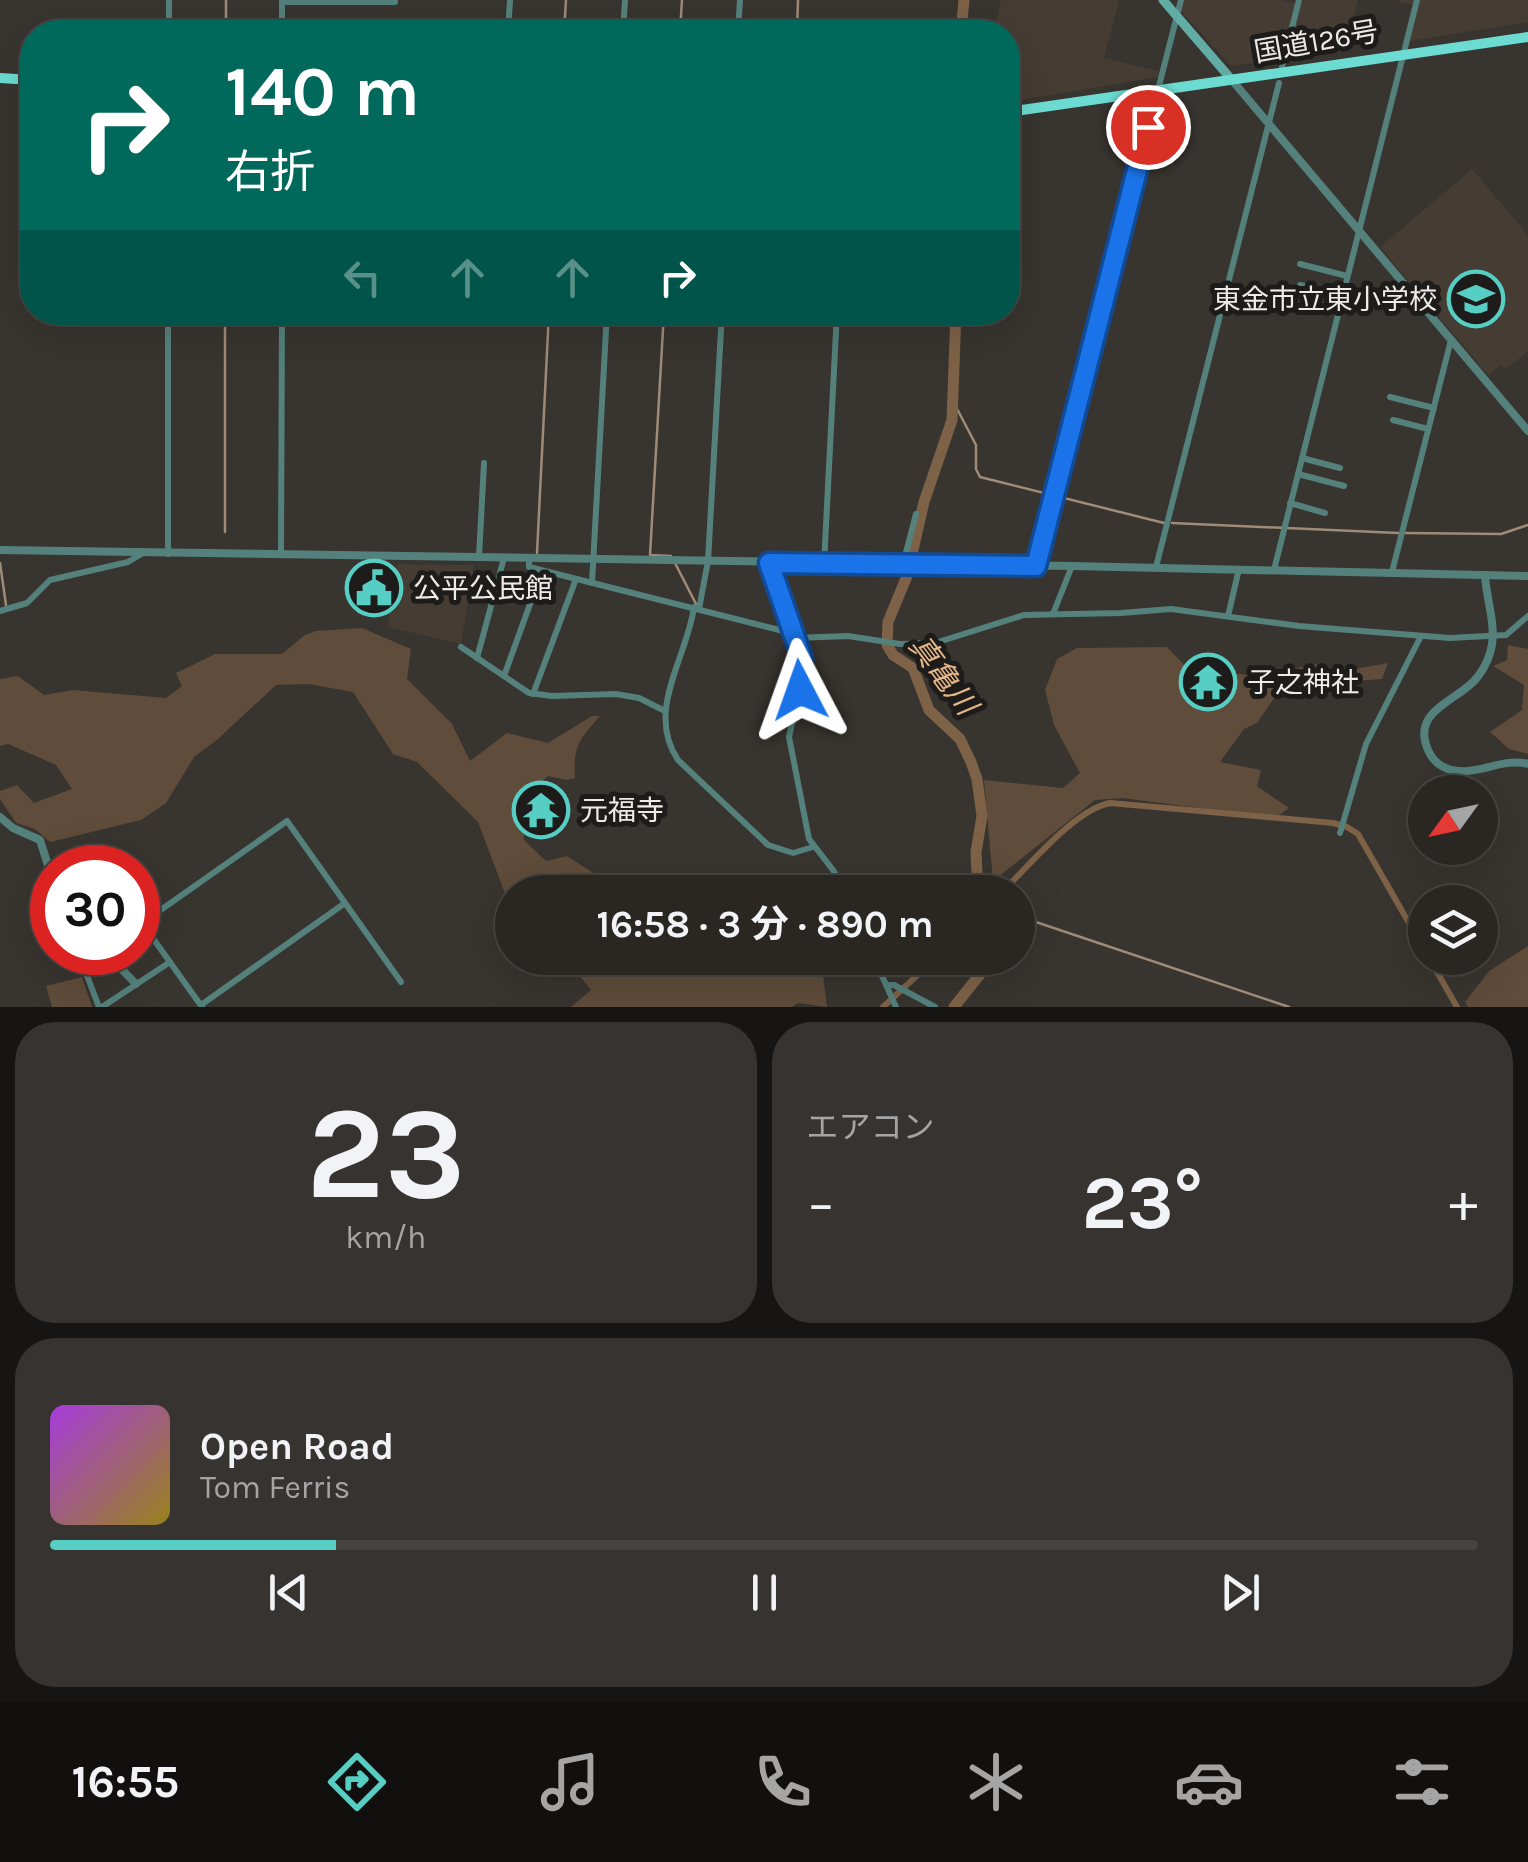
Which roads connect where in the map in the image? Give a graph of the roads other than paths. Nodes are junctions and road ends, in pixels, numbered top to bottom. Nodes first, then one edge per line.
1 (1163, 0) edge
2 (1180, 0) edge
3 (1299, 0) edge
4 (1417, 0) edge
5 (282, 1) edge
6 (395, 2) edge
7 (1176, 16) junction
8 (1528, 34) edge
9 (1404, 53) junction
10 (1282, 68) junction
11 (1231, 79) junction
12 (1279, 83) dead end
13 (1158, 90) junction
14 (1020, 110) edge
15 (1268, 124) junction
16 (1358, 230) junction
17 (1300, 264) dead end
18 (1347, 276) junction
19 (1300, 285) dead end
20 (1342, 296) junction
21 (1308, 302) dead end
22 (1339, 310) junction
23 (168, 325) edge
24 (282, 325) edge
25 (606, 325) edge
26 (721, 325) edge
27 (836, 325) edge
28 (1451, 340) junction
29 (1390, 396) dead end
30 (1434, 408) junction
31 (1393, 420) dead end
32 (1428, 429) junction
33 (1528, 431) edge
34 (1302, 458) junction
35 (484, 463) dead end
36 (1340, 468) dead end
37 (1298, 474) junction
38 (1344, 486) dead end
39 (1290, 503) junction
40 (1325, 512) dead end
41 (916, 514) dead end
42 (0, 550) edge
43 (143, 553) junction
44 (168, 554) junction
45 (281, 554) junction
46 (479, 557) junction
47 (504, 558) junction
48 (529, 558) junction
49 (594, 559) junction
50 (708, 561) junction
51 (769, 563) junction
52 (824, 564) junction
53 (903, 564) junction
54 (1036, 566) junction
55 (1072, 566) junction
56 (1156, 567) junction
57 (542, 570) junction
58 (1239, 570) junction
59 (1274, 570) junction
60 (1392, 572) junction
61 (1485, 575) junction
62 (1528, 576) edge
63 (576, 579) junction
64 (592, 582) junction
65 (697, 608) junction
66 (0, 611) edge
67 (1053, 614) junction
68 (1228, 616) junction
69 (1528, 616) edge
70 (793, 636) junction
71 (1420, 636) junction
72 (1493, 636) junction
73 (461, 648) dead end
74 (477, 658) junction
75 (504, 676) junction
76 (533, 694) junction
77 (666, 711) junction
78 (1528, 764) edge
79 (0, 816) edge
80 (1340, 833) dead end
81 (42, 845) edge
82 (812, 847) junction
83 (836, 875) edge
84 (345, 903) junction
85 (160, 910) edge
86 (160, 949) edge
87 (170, 962) junction
88 (86, 975) edge
89 (126, 975) edge
90 (882, 975) edge
91 (400, 982) dead end
92 (136, 984) junction
93 (886, 985) junction
94 (202, 1006) edge
95 (100, 1007) edge
96 (896, 1007) edge
97 (935, 1007) edge

1 - 7 main road
2 - 7 street
3 - 10 street
4 - 9 street
5 - 6 street
7 - 11 main road
7 - 13 street
8 - 9 highway, 国道126号
9 - 10 highway, 国道126号
9 - 11 highway, 国道126号
9 - 16 street
10 - 11 highway, 国道126号
11 - 13 highway, 国道126号
11 - 15 street
12 - 15 street
13 - 14 highway, 国道126号
13 - 54 street
15 - 16 street
15 - 56 street
16 - 18 street
16 - 28 street
17 - 18 street
18 - 20 street
19 - 20 street
20 - 22 street
21 - 22 street
22 - 34 street
23 - 44 street
24 - 45 street
25 - 49 street
26 - 50 street
27 - 52 street
28 - 30 street
28 - 33 street
29 - 30 street
30 - 32 street
31 - 32 street
32 - 60 street
34 - 36 street
34 - 37 street
35 - 46 street
37 - 38 street
37 - 39 street
39 - 40 street
39 - 59 street
41 - 53 street
42 - 43 street
43 - 44 street
43 - 66 street
44 - 45 street
45 - 46 street
46 - 47 street
47 - 48 street
47 - 74 street
48 - 49 street
48 - 57 street
49 - 50 street
49 - 64 street
50 - 51 street
50 - 65 street
51 - 52 street
51 - 70 street
52 - 53 street
53 - 54 street
54 - 55 street
55 - 56 street
55 - 67 street
56 - 58 street
57 - 63 street
57 - 75 street
58 - 59 street
58 - 68 street
59 - 60 street
60 - 61 street
61 - 62 street
61 - 72 street
63 - 64 street
63 - 76 street
64 - 65 street
65 - 70 street
65 - 77 street
67 - 68 street
67 - 70 street
68 - 71 street
69 - 72 street
70 - 82 street
71 - 72 street
71 - 80 street
72 - 78 street
73 - 74 street
74 - 75 street
75 - 76 street
76 - 77 street
77 - 82 street
79 - 81 street
82 - 83 street
84 - 85 street
84 - 91 street
84 - 94 street
86 - 87 street
87 - 92 street
87 - 94 street
88 - 95 street
89 - 92 street
90 - 93 street
92 - 95 street
93 - 96 street
93 - 97 street

